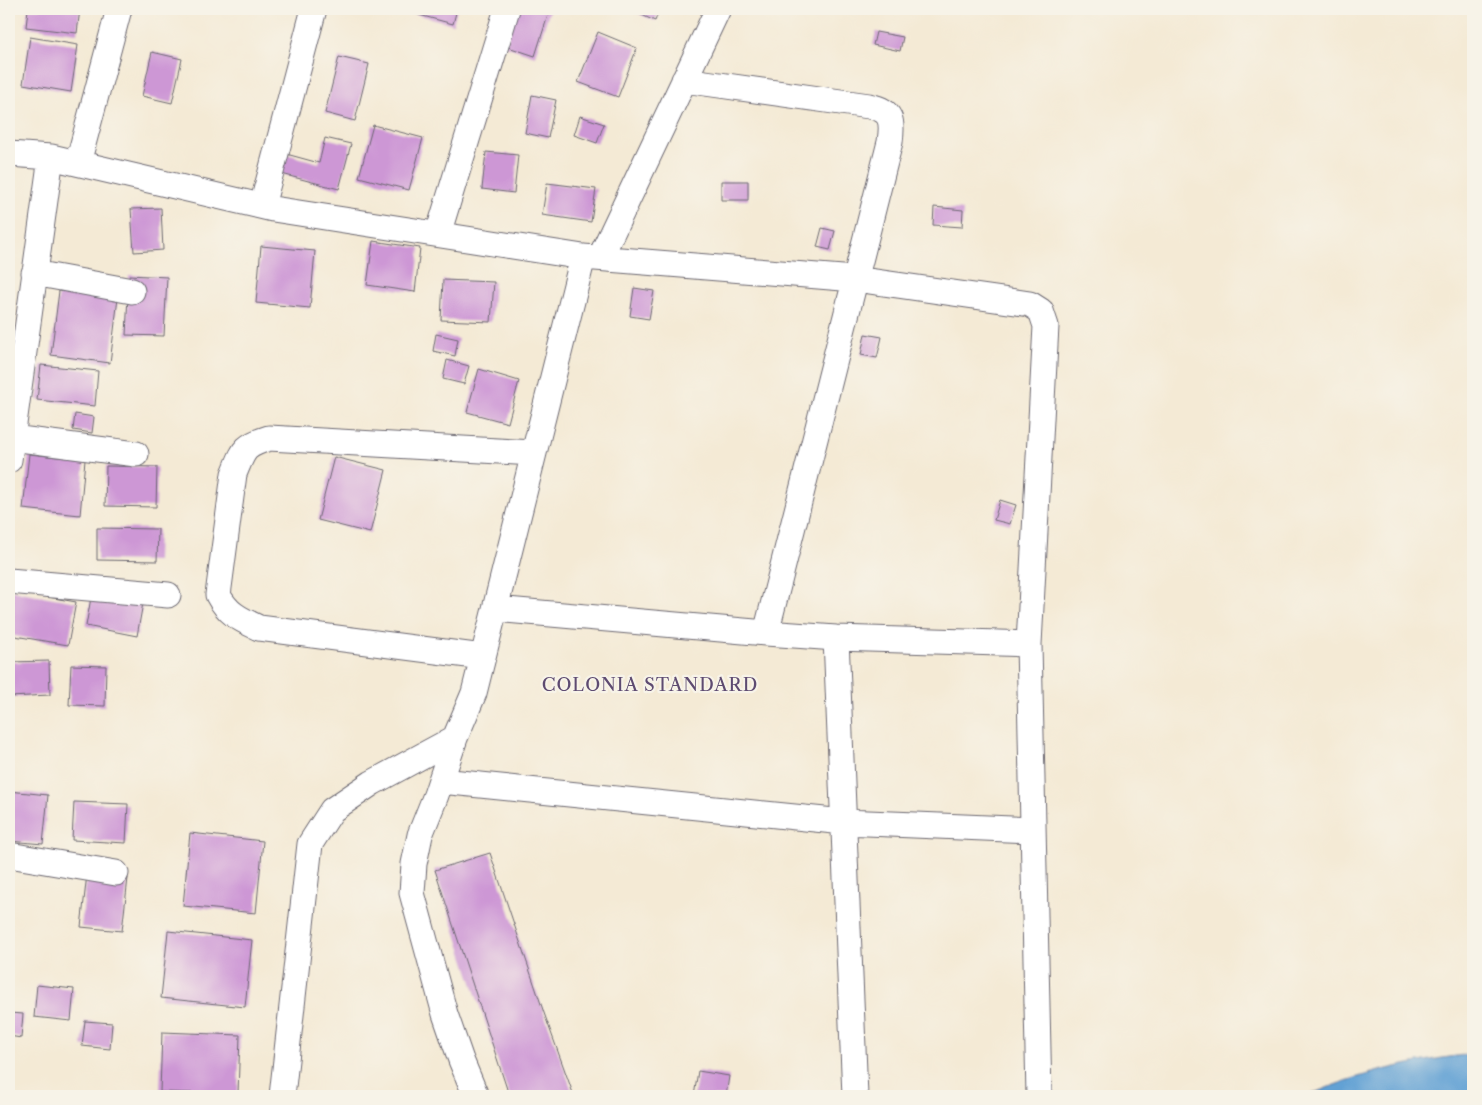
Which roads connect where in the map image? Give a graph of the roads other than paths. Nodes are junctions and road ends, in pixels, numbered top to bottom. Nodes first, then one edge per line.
1 (118, 9) edge
2 (314, 9) edge
3 (506, 9) edge
4 (718, 9) edge
5 (684, 80) junction
6 (9, 154) edge
7 (51, 157) junction
8 (78, 163) junction
9 (262, 206) junction
10 (438, 234) junction
11 (591, 257) junction
12 (34, 273) junction
13 (855, 279) junction
14 (132, 291) dead end
15 (10, 449) edge
16 (534, 453) junction
17 (136, 454) dead end
18 (9, 581) edge
19 (168, 595) dead end
20 (496, 609) junction
21 (766, 633) junction
22 (836, 638) junction
23 (1029, 644) junction
24 (483, 657) junction
25 (455, 738) junction
26 (441, 781) junction
27 (844, 822) junction
28 (1033, 830) junction
29 (9, 855) edge
30 (116, 873) dead end
31 (282, 1096) edge
32 (476, 1096) edge
33 (855, 1096) edge
34 (1039, 1096) edge

1 - 8 street
2 - 9 street
3 - 10 street
4 - 5 street
5 - 11 street
5 - 13 street
6 - 7 street
7 - 8 street
7 - 12 street
8 - 9 street
9 - 10 street
10 - 11 street
11 - 13 street
11 - 16 street
12 - 14 street
12 - 15 street
13 - 21 street
13 - 23 street
15 - 17 street
16 - 20 street
16 - 24 street
18 - 19 street
20 - 21 street
20 - 24 street
21 - 22 street
22 - 23 street
22 - 27 street
23 - 28 street
24 - 25 street
25 - 26 street
25 - 31 street
26 - 27 street
26 - 32 street
27 - 28 street
27 - 33 street
28 - 34 street
29 - 30 street

